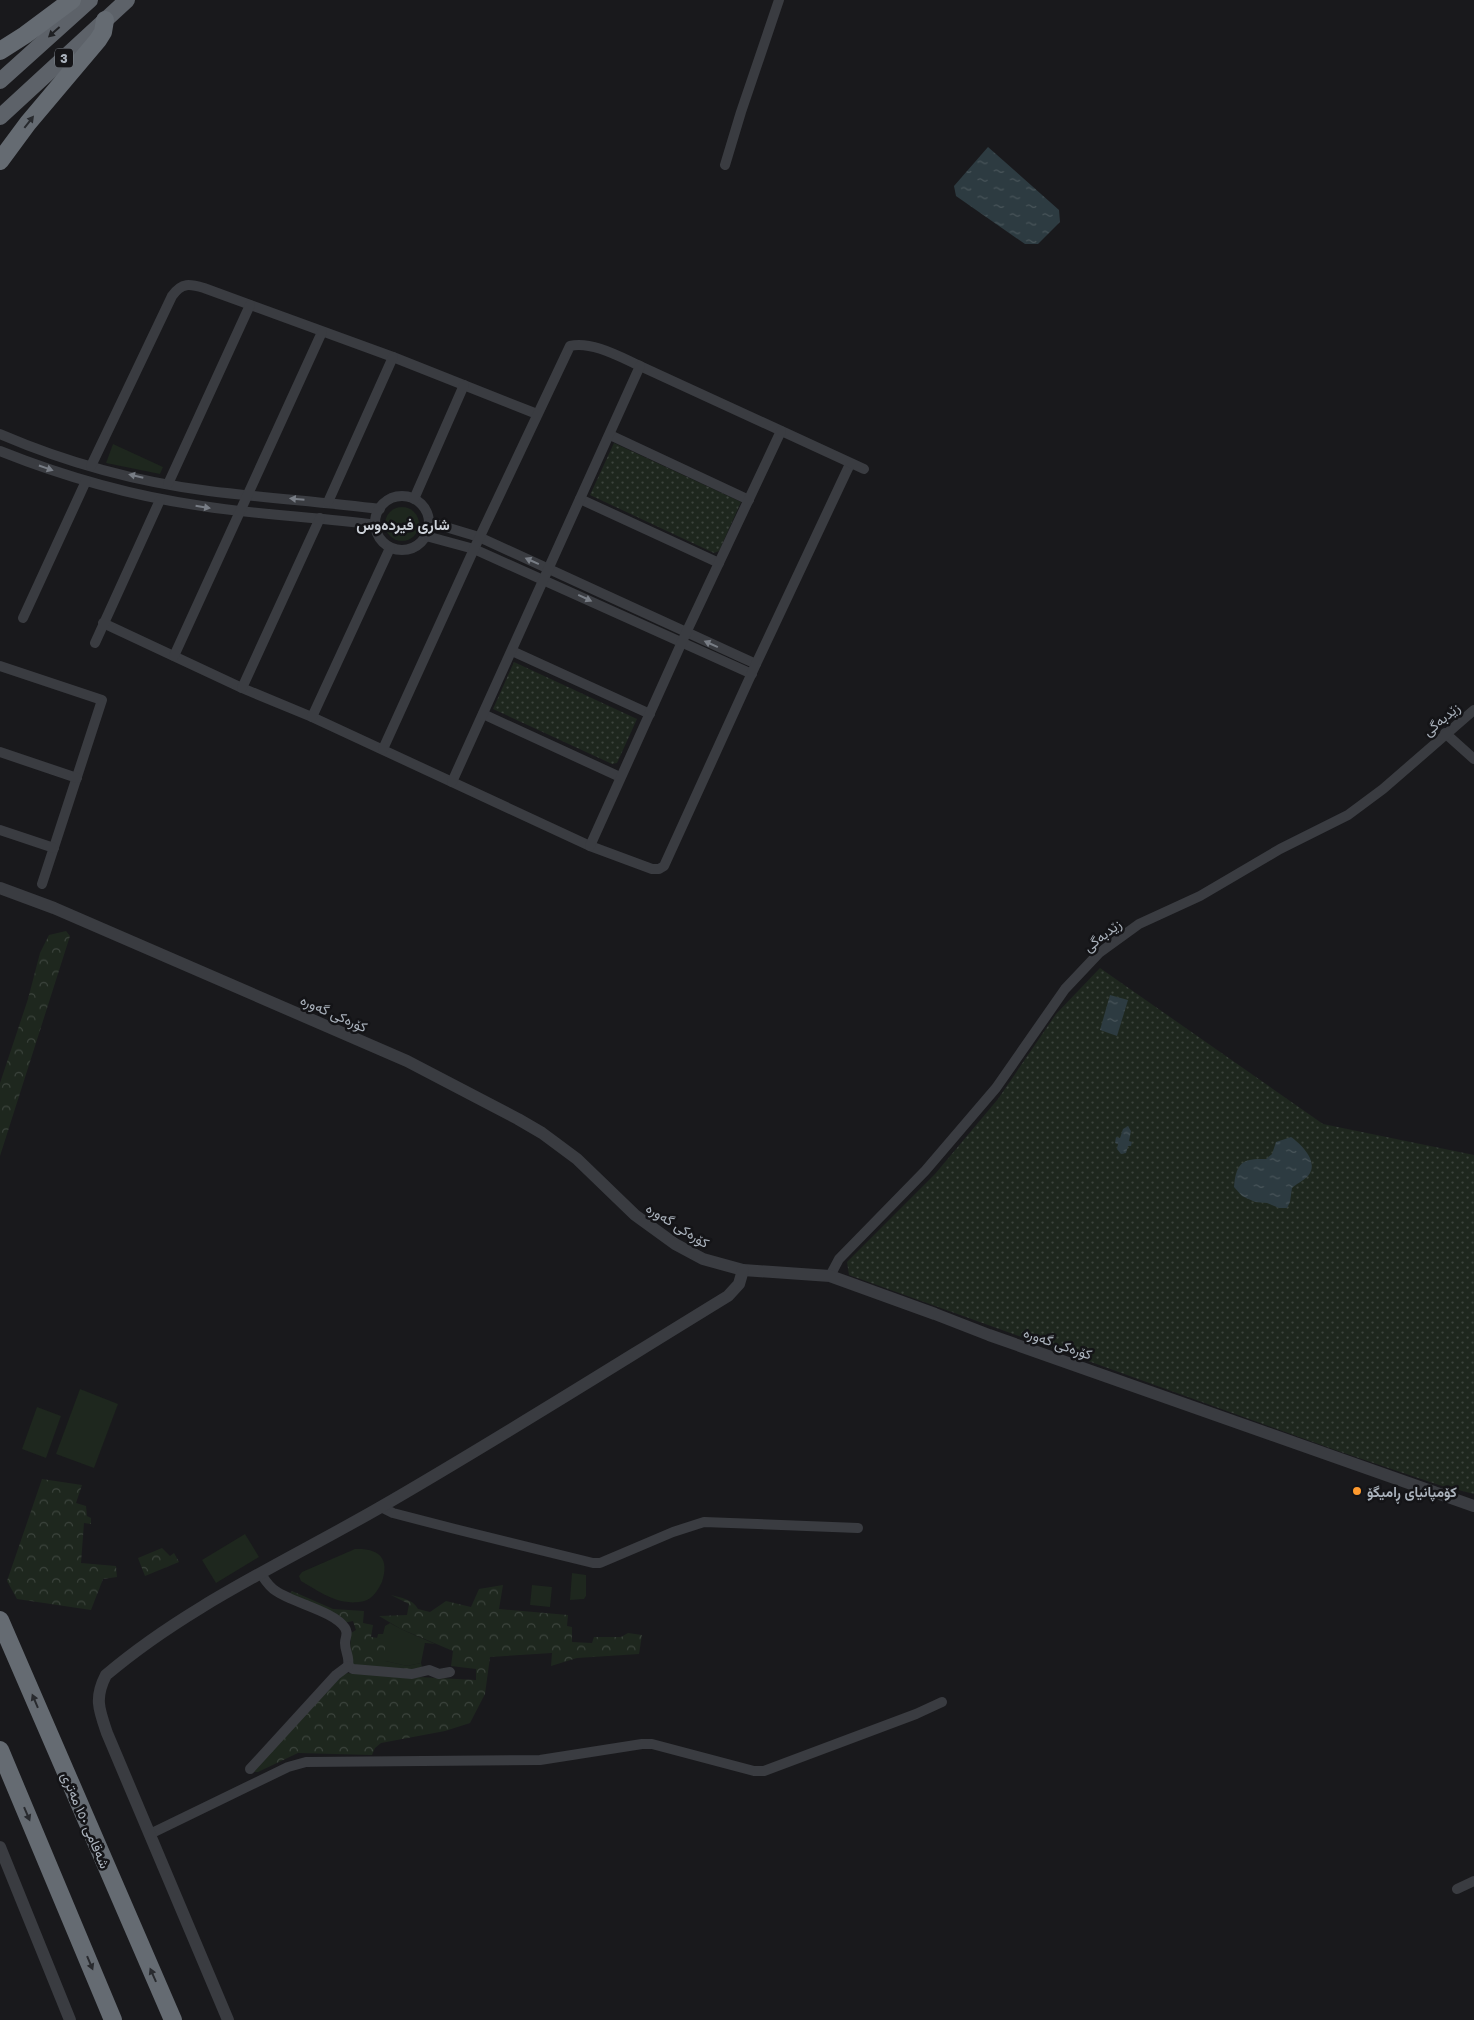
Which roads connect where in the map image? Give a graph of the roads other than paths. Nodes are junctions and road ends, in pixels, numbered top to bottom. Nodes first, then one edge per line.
1 (72, 0) edge
2 (90, 0) edge
3 (127, 0) edge
4 (779, 0) edge
5 (105, 20) junction
6 (0, 51) edge
7 (0, 81) edge
8 (0, 117) edge
9 (0, 161) edge
10 (725, 165) dead end
11 (250, 304) junction
12 (322, 332) junction
13 (393, 357) junction
14 (640, 366) junction
15 (464, 385) junction
16 (537, 414) junction
17 (781, 431) junction
18 (0, 434) edge
19 (610, 435) junction
20 (0, 451) edge
21 (850, 464) junction
22 (91, 466) junction
23 (864, 470) dead end
24 (86, 481) junction
25 (168, 484) junction
26 (248, 495) junction
27 (414, 499) junction
28 (580, 499) junction
29 (160, 500) junction
30 (749, 500) junction
31 (328, 502) junction
32 (380, 509) junction
33 (239, 511) junction
34 (320, 518) junction
35 (429, 522) junction
36 (376, 525) junction
37 (426, 536) junction
38 (480, 537) junction
39 (390, 548) junction
40 (474, 549) junction
41 (719, 563) junction
42 (549, 569) junction
43 (544, 579) junction
44 (23, 618) dead end
45 (104, 623) junction
46 (684, 638) junction
47 (95, 643) dead end
48 (512, 651) junction
49 (174, 656) junction
50 (0, 666) edge
51 (754, 669) junction
52 (242, 688) junction
53 (1474, 710) edge
54 (483, 714) junction
55 (650, 714) junction
56 (312, 717) junction
57 (1446, 733) junction
58 (382, 749) junction
59 (0, 752) edge
60 (1474, 759) edge
61 (620, 777) junction
62 (77, 778) junction
63 (452, 782) junction
64 (0, 830) edge
65 (590, 846) junction
66 (54, 848) junction
67 (42, 884) dead end
68 (0, 888) edge
69 (743, 1270) junction
70 (830, 1276) junction
71 (1474, 1506) edge
72 (380, 1507) junction
73 (858, 1528) dead end
74 (260, 1574) junction
75 (0, 1620) edge
76 (348, 1666) junction
77 (450, 1672) dead end
78 (942, 1702) dead end
79 (0, 1750) edge
80 (250, 1769) dead end
81 (150, 1834) junction
82 (0, 1847) edge
83 (1474, 1881) edge
84 (1457, 1889) dead end
85 (70, 2020) edge
86 (113, 2020) edge
87 (173, 2020) edge
88 (228, 2020) edge

1 - 6 highway
2 -> 7 highway, 3
3 - 5 highway, 3
4 - 10 street
5 - 8 highway, 3
9 -> 5 highway
11 - 12 street
11 - 22 street
11 - 25 street
12 - 13 street
12 - 26 street
13 - 15 street
13 - 31 street
14 - 16 street
14 - 17 street
14 - 19 street
15 - 16 street
15 - 27 street
16 - 38 street
17 - 21 street
17 - 30 street
18 - 22 street
19 - 28 street
19 - 30 street
20 -> 24 street
21 - 23 street
21 - 51 street
25 -> 22 street
24 - 29 street
24 - 44 street
25 - 26 street
31 -> 26 street
26 - 33 street
27 - 32 street
27 - 35 street
28 - 41 street
28 - 42 street
29 -> 33 street
29 - 45 street
30 - 41 street
31 - 32 street
32 - 36 street
33 - 34 street
33 - 49 street
34 - 36 street
34 - 52 street
35 - 37 street
35 - 38 street
36 - 39 street
37 - 39 street
37 - 40 street
38 - 40 street
42 -> 38 street
39 - 56 street
40 - 43 street
40 - 58 street
41 - 46 street
42 - 43 street
42 - 46 street
43 -> 46 street
43 - 48 street
45 - 47 street
45 - 49 street
46 - 51 street
46 - 55 street
48 - 54 street
48 - 55 street
49 - 52 street
50 - 62 street
51 - 65 street
52 - 56 street
53 - 57 street, زێدبەگی
54 - 61 street
54 - 63 street
55 - 61 street
56 - 58 street
57 - 60 street
57 - 70 street, زێدبەگی
58 - 63 street
59 - 62 street
61 - 65 street
62 - 66 street
63 - 65 street
64 - 66 street
66 - 67 street
68 - 69 street, کۆرەکی گەورە
69 - 70 street, کۆرەکی گەورە
69 - 72 street
70 - 71 street, کۆرەکی گەورە
72 - 73 street
72 - 74 street
74 - 76 street
74 - 81 street
87 -> 75 highway, شەقامی ١٥٠ مەتری
76 - 77 street
76 - 80 street
78 - 81 street
79 -> 86 highway
81 - 88 street
82 - 85 street
83 - 84 street

